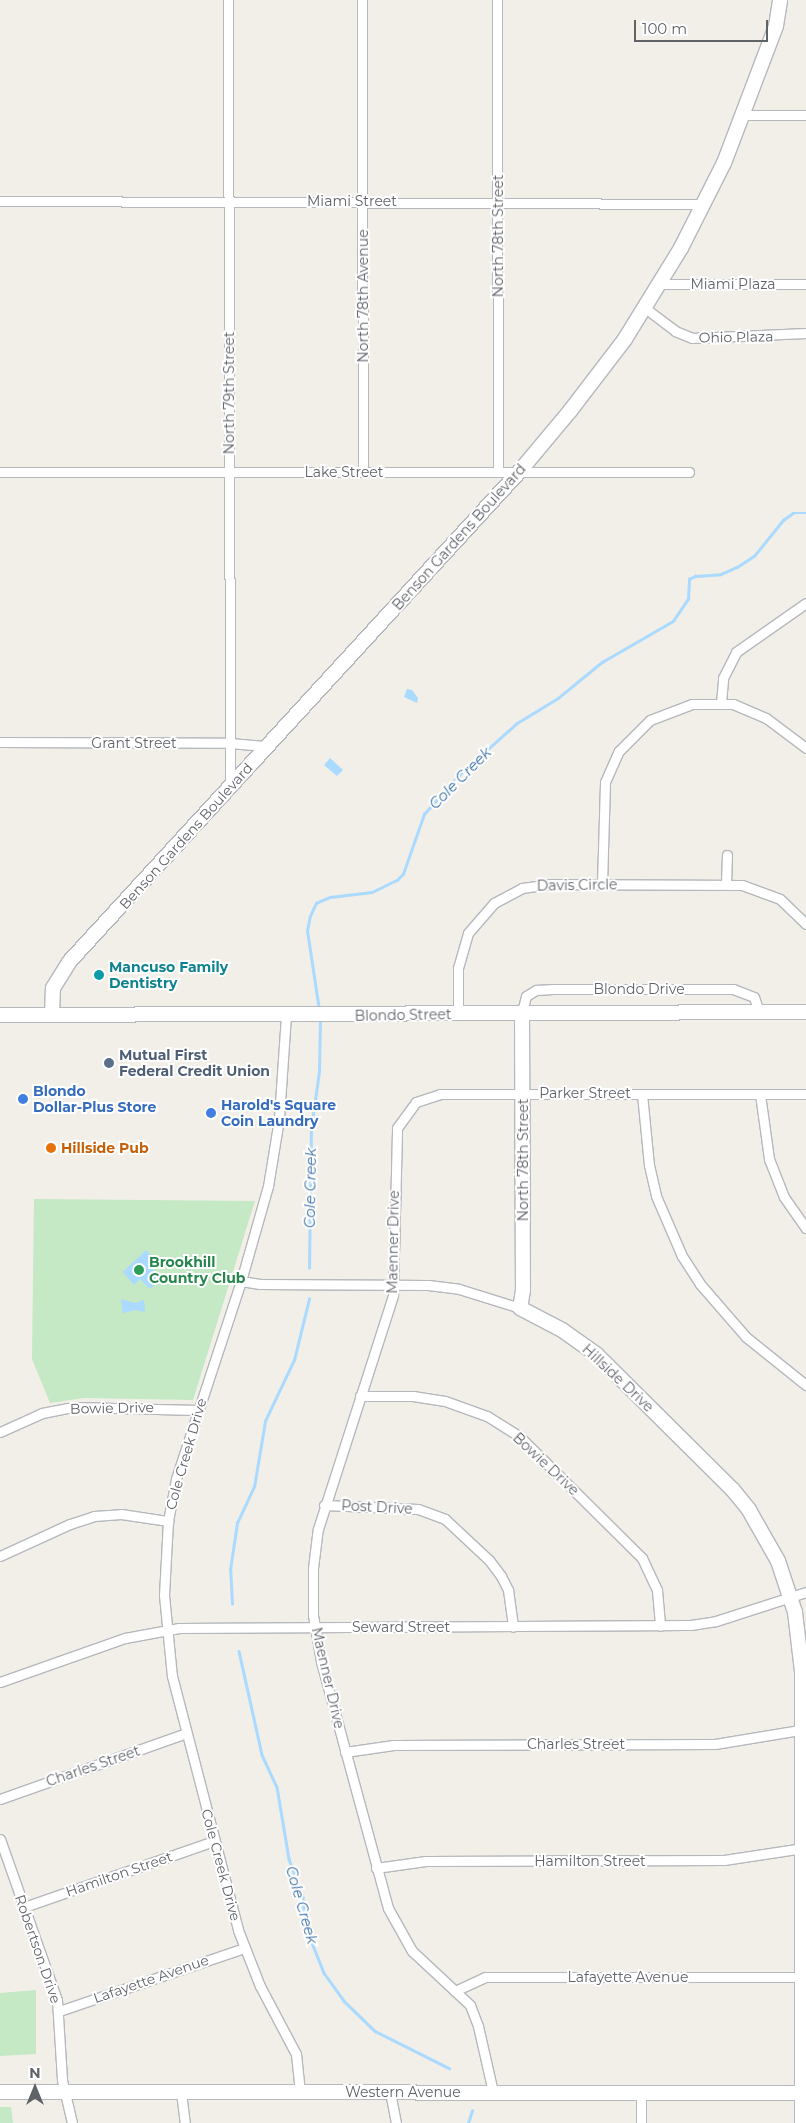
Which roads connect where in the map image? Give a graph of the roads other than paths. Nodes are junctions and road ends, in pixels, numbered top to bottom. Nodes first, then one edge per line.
1 (228, 0) edge
2 (362, 0) edge
3 (497, 0) edge
4 (780, 0) edge
5 (744, 115) junction
6 (806, 115) edge
7 (0, 201) edge
8 (229, 201) junction
9 (363, 201) junction
10 (498, 201) junction
11 (704, 204) junction
12 (660, 284) junction
13 (806, 284) edge
14 (645, 308) junction
15 (806, 333) edge
16 (0, 472) edge
17 (229, 472) junction
18 (363, 472) junction
19 (498, 472) junction
20 (519, 472) junction
21 (689, 472) dead end
22 (806, 603) edge
23 (721, 703) junction
24 (0, 742) edge
25 (230, 743) junction
26 (267, 746) junction
27 (805, 747) edge
28 (230, 786) junction
29 (726, 855) dead end
30 (726, 883) junction
31 (602, 884) junction
32 (806, 924) edge
33 (522, 1012) junction
34 (758, 1012) junction
35 (806, 1012) edge
36 (458, 1014) junction
37 (0, 1015) edge
38 (52, 1015) junction
39 (286, 1015) junction
40 (523, 1093) junction
41 (642, 1094) junction
42 (760, 1094) junction
43 (806, 1094) edge
44 (394, 1145) joint
45 (806, 1228) edge
46 (241, 1281) junction
47 (394, 1283) junction
48 (520, 1308) junction
49 (806, 1385) edge
50 (360, 1396) junction
51 (198, 1410) junction
52 (0, 1432) edge
53 (324, 1505) junction
54 (168, 1521) junction
55 (0, 1556) edge
56 (806, 1592) edge
57 (791, 1597) junction
58 (660, 1626) junction
59 (315, 1627) junction
60 (513, 1627) junction
61 (166, 1629) junction
62 (0, 1682) edge
63 (804, 1729) edge
64 (186, 1734) junction
65 (345, 1752) junction
66 (0, 1799) edge
67 (0, 1838) edge
68 (214, 1840) junction
69 (803, 1848) junction
70 (376, 1868) junction
71 (24, 1907) junction
72 (244, 1948) junction
73 (804, 1977) junction
74 (456, 1991) junction
75 (58, 2011) junction
76 (0, 2092) edge
77 (65, 2092) junction
78 (181, 2092) junction
79 (300, 2092) junction
80 (390, 2092) junction
81 (493, 2092) junction
82 (641, 2092) junction
83 (804, 2093) edge
84 (72, 2123) edge
85 (185, 2123) edge
86 (396, 2123) edge
87 (641, 2123) edge
88 (802, 2123) edge

1 - 8 street, North 79th Street
2 - 9 street, North 78th Avenue
3 - 10 street, North 78th Street
4 - 5 street, Benson Gardens Boulevard
5 - 6 street
5 - 11 street, Benson Gardens Boulevard
7 - 8 street, Miami Street
8 - 9 street, Miami Street
8 - 17 street, North 79th Street
9 - 10 street, Miami Street
9 - 18 street, North 78th Avenue
10 - 11 street, Miami Street
10 - 19 street, North 78th Street
11 - 12 street, Benson Gardens Boulevard
12 - 13 street, Miami Plaza
12 - 14 street, Benson Gardens Boulevard
14 - 15 street, Ohio Plaza
14 - 20 street, Benson Gardens Boulevard
16 - 17 street, Lake Street
17 - 18 street, Lake Street
17 - 25 street, North 79th Street
18 - 19 street, Lake Street
19 - 20 street, Lake Street
20 - 21 street, Lake Street
20 - 26 street, Benson Gardens Boulevard
22 - 23 street
23 - 27 street
23 - 31 street
24 - 25 street, Grant Street
25 - 26 street, Grant Street
25 - 28 street, North 79th Street
26 - 28 street, Benson Gardens Boulevard
28 - 38 street, Benson Gardens Boulevard
29 - 30 street
30 - 31 street, Davis Circle
30 - 32 street, Davis Circle
31 - 36 street, Davis Circle
33 - 34 street, Blondo Street
33 - 34 street, Blondo Drive
33 - 36 street, Blondo Street
33 - 40 street, North 78th Street
34 - 35 street, Blondo Street
36 - 39 street, Blondo Street
37 - 38 street, Blondo Street
38 - 39 street, Blondo Street
39 - 46 street, Cole Creek Drive
40 - 41 street, Parker Street
40 - 44 street, Parker Street
40 - 48 street, North 78th Street
41 - 42 street, Parker Street
41 - 49 street
42 - 43 street, Parker Street
42 - 45 street
44 - 47 street, Maenner Drive
46 - 47 street, Hillside Drive
46 - 51 street, Cole Creek Drive
47 - 48 street, Hillside Drive
47 - 50 street, Maenner Drive
48 - 57 street, Hillside Drive
50 - 53 street, Maenner Drive
50 - 58 street, Bowie Drive
51 - 52 street, Bowie Drive
51 - 54 street, Cole Creek Drive
53 - 59 street, Maenner Drive
53 - 60 street, Post Drive
54 - 55 street
54 - 61 street, Cole Creek Drive
56 - 57 street, Seward Street
57 - 58 street, Seward Street
57 - 63 street, Hillside Drive
58 - 60 street, Seward Street
59 - 60 street, Seward Street
59 - 61 street, Seward Street
59 - 65 street, Maenner Drive
61 - 62 street, Seward Street
61 - 64 street, Cole Creek Drive
63 - 65 street, Charles Street
63 - 69 street, Hillside Drive
64 - 66 street, Charles Street
64 - 68 street, Cole Creek Drive
65 - 70 street, Maenner Drive
67 - 71 street, Robertson Drive
68 - 71 street, Hamilton Street
68 - 72 street, Cole Creek Drive
69 - 70 street, Hamilton Street
69 - 73 street, Hillside Drive
70 - 74 street, Maenner Drive
71 - 75 street, Robertson Drive
72 - 75 street, Lafayette Avenue
72 - 79 street, Cole Creek Drive
73 - 74 street, Lafayette Avenue
73 - 83 street, Hillside Drive
74 - 81 street, Maenner Drive
75 - 77 street, Robertson Drive
76 - 77 street, Western Avenue
77 - 78 street, Western Avenue
77 - 84 street
78 - 79 street, Western Avenue
78 - 85 street
79 - 80 street, Western Avenue
80 - 81 street, Western Avenue
80 - 86 street
81 - 82 street, Western Avenue
82 - 83 street, Western Avenue
82 - 87 street
83 - 88 street, Hillside Drive

